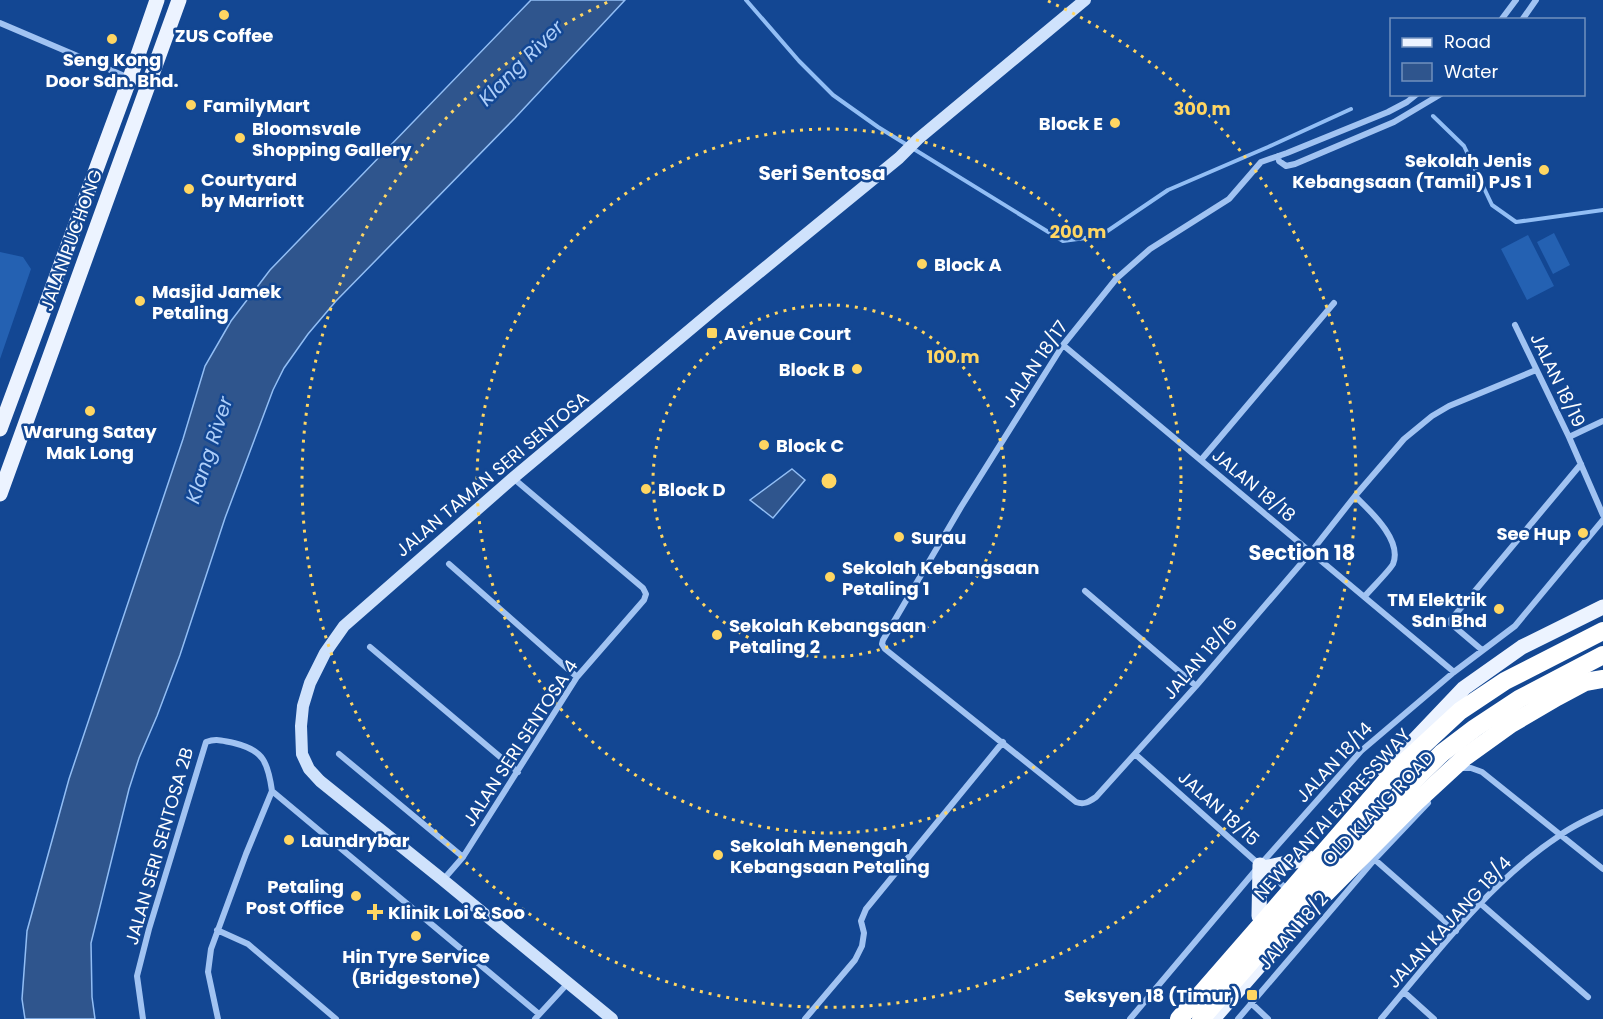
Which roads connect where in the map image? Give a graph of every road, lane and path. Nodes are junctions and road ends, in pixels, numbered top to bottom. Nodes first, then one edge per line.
1 (157, 0) edge
2 (179, 0) edge
3 (1085, 0) edge
4 (1516, 0) edge
5 (1536, 0) edge
6 (1502, 18) edge
7 (1523, 18) edge
8 (0, 23) edge
9 (130, 78) junction
10 (148, 86) junction
11 (1414, 96) edge
12 (1438, 96) edge
13 (1388, 112) junction
14 (1394, 122) junction
15 (1274, 157) junction
16 (1334, 303) dead end
17 (1515, 325) dead end
18 (1062, 345) junction
19 (1536, 370) junction
20 (1603, 421) edge
21 (0, 429) edge
22 (1569, 437) junction
23 (1201, 460) junction
24 (1581, 464) junction
25 (4, 469) edge
26 (513, 478) junction
27 (0, 494) edge
28 (1355, 496) junction
29 (1603, 515) edge
30 (1603, 520) edge
31 (1311, 552) junction
32 (449, 564) dead end
33 (1085, 591) dead end
34 (1365, 597) junction
35 (1603, 607) edge
36 (1603, 624) edge
37 (1603, 631) edge
38 (883, 640) joint
39 (370, 647) dead end
40 (1482, 650) junction
41 (1603, 655) edge
42 (1603, 663) edge
43 (1454, 672) junction
44 (578, 677) junction
45 (1603, 679) edge
46 (1196, 686) junction
47 (1418, 735) junction
48 (1003, 742) junction
49 (339, 754) dead end
50 (1135, 754) junction
51 (518, 772) junction
52 (272, 791) junction
53 (1437, 793) dead end
54 (1430, 801) dead end
55 (1603, 812) edge
56 (1560, 835) junction
57 (1362, 848) junction
58 (464, 857) junction
59 (1309, 858) junction
60 (1374, 860) junction
61 (1262, 867) junction
62 (1603, 869) edge
63 (443, 879) junction
64 (1289, 891) junction
65 (1481, 904) junction
66 (1260, 916) junction
67 (217, 930) junction
68 (1456, 931) junction
69 (1259, 951) junction
70 (568, 983) junction
71 (1404, 992) junction
72 (1588, 997) dead end
73 (1251, 1004) junction
74 (537, 1017) edge
75 (143, 1019) edge
76 (218, 1019) edge
77 (336, 1019) edge
78 (612, 1019) edge
79 (805, 1019) edge
80 (1130, 1019) edge
81 (1170, 1019) edge
82 (1179, 1019) edge
83 (1201, 1019) edge
84 (1213, 1019) edge
85 (1238, 1019) edge
86 (1268, 1019) edge
87 (1381, 1019) edge
88 (1434, 1019) edge

1 - 9 main road, JALAN PUCHONG
2 - 10 main road, JALAN PUCHONG
3 - 26 main road, JALAN TAMAN SERI SENTOSA
4 - 6 street
5 - 7 street
8 - 9 street
9 - 10 street
9 - 21 main road, JALAN PUCHONG
10 - 25 main road, JALAN PUCHONG
11 - 13 street, JALAN 18/17
12 - 14 street
13 - 14 street
13 - 15 street, JALAN 18/17
14 - 15 street
15 - 18 street, JALAN 18/17
16 - 23 street
17 - 19 street, JALAN 18/19
18 - 23 street, JALAN 18/18
18 - 38 street, JALAN 18/17
19 - 22 street, JALAN 18/19
19 - 28 street, JALAN 18/16
20 - 22 street
22 - 24 street, JALAN 18/19
23 - 31 street, JALAN 18/18
24 - 29 street, JALAN 18/19
24 - 40 street
25 - 27 main road, JALAN PUCHONG
26 - 44 street, JALAN SERI SENTOSA 4
26 - 63 main road, JALAN TAMAN SERI SENTOSA
28 - 31 street, JALAN 18/16
28 - 34 street
30 - 40 street, JALAN 18/14
31 - 34 street, JALAN 18/18
31 - 46 street, JALAN 18/16
32 - 44 street
33 - 46 street
34 - 43 street, JALAN 18/18
35 - 47 main road, OLD KLANG ROAD
36 - 47 main road
37 - 82 highway, NEW PANTAI EXPRESSWAY, bridge
38 - 48 street, JALAN 18/16
39 - 51 street
40 - 43 street, JALAN 18/14
41 - 69 highway, NEW PANTAI EXPRESSWAY, bridge
42 - 57 main road, OLD KLANG ROAD
43 - 61 street, JALAN 18/14
44 - 51 street, JALAN SERI SENTOSA 4
45 - 69 highway, bridge
46 - 50 street, JALAN 18/16
47 - 59 main road, OLD KLANG ROAD
48 - 50 street, JALAN 18/16
48 - 79 street
49 - 58 street
50 - 61 street, JALAN 18/15
51 - 58 street, JALAN SERI SENTOSA 4
52 - 67 street
52 - 74 street
52 - 75 street, JALAN SERI SENTOSA 2B
53 - 56 street
54 - 60 street, JALAN 18/2
55 - 56 street, JALAN KAJANG 18/4
56 - 62 street
56 - 65 street, JALAN KAJANG 18/4
57 - 60 street
57 - 84 main road, OLD KLANG ROAD
58 - 63 street, JALAN SERI SENTOSA 4
59 - 61 main road
59 - 64 main road, OLD KLANG ROAD
60 - 68 street
60 - 73 street, JALAN 18/2
61 - 64 street, JALAN 18/15
61 - 66 main road
61 - 80 street, JALAN 18/14
63 - 70 main road, JALAN TAMAN SERI SENTOSA
64 - 66 main road, OLD KLANG ROAD
65 - 68 street, JALAN KAJANG 18/4
65 - 72 street
66 - 81 main road, OLD KLANG ROAD
67 - 76 street
67 - 77 street
68 - 71 street, JALAN KAJANG 18/4
69 - 83 highway, NEW PANTAI EXPRESSWAY
70 - 74 street
70 - 78 main road, JALAN TAMAN SERI SENTOSA
71 - 87 street, JALAN KAJANG 18/4
71 - 88 street
73 - 85 street, JALAN 18/2
73 - 86 street

